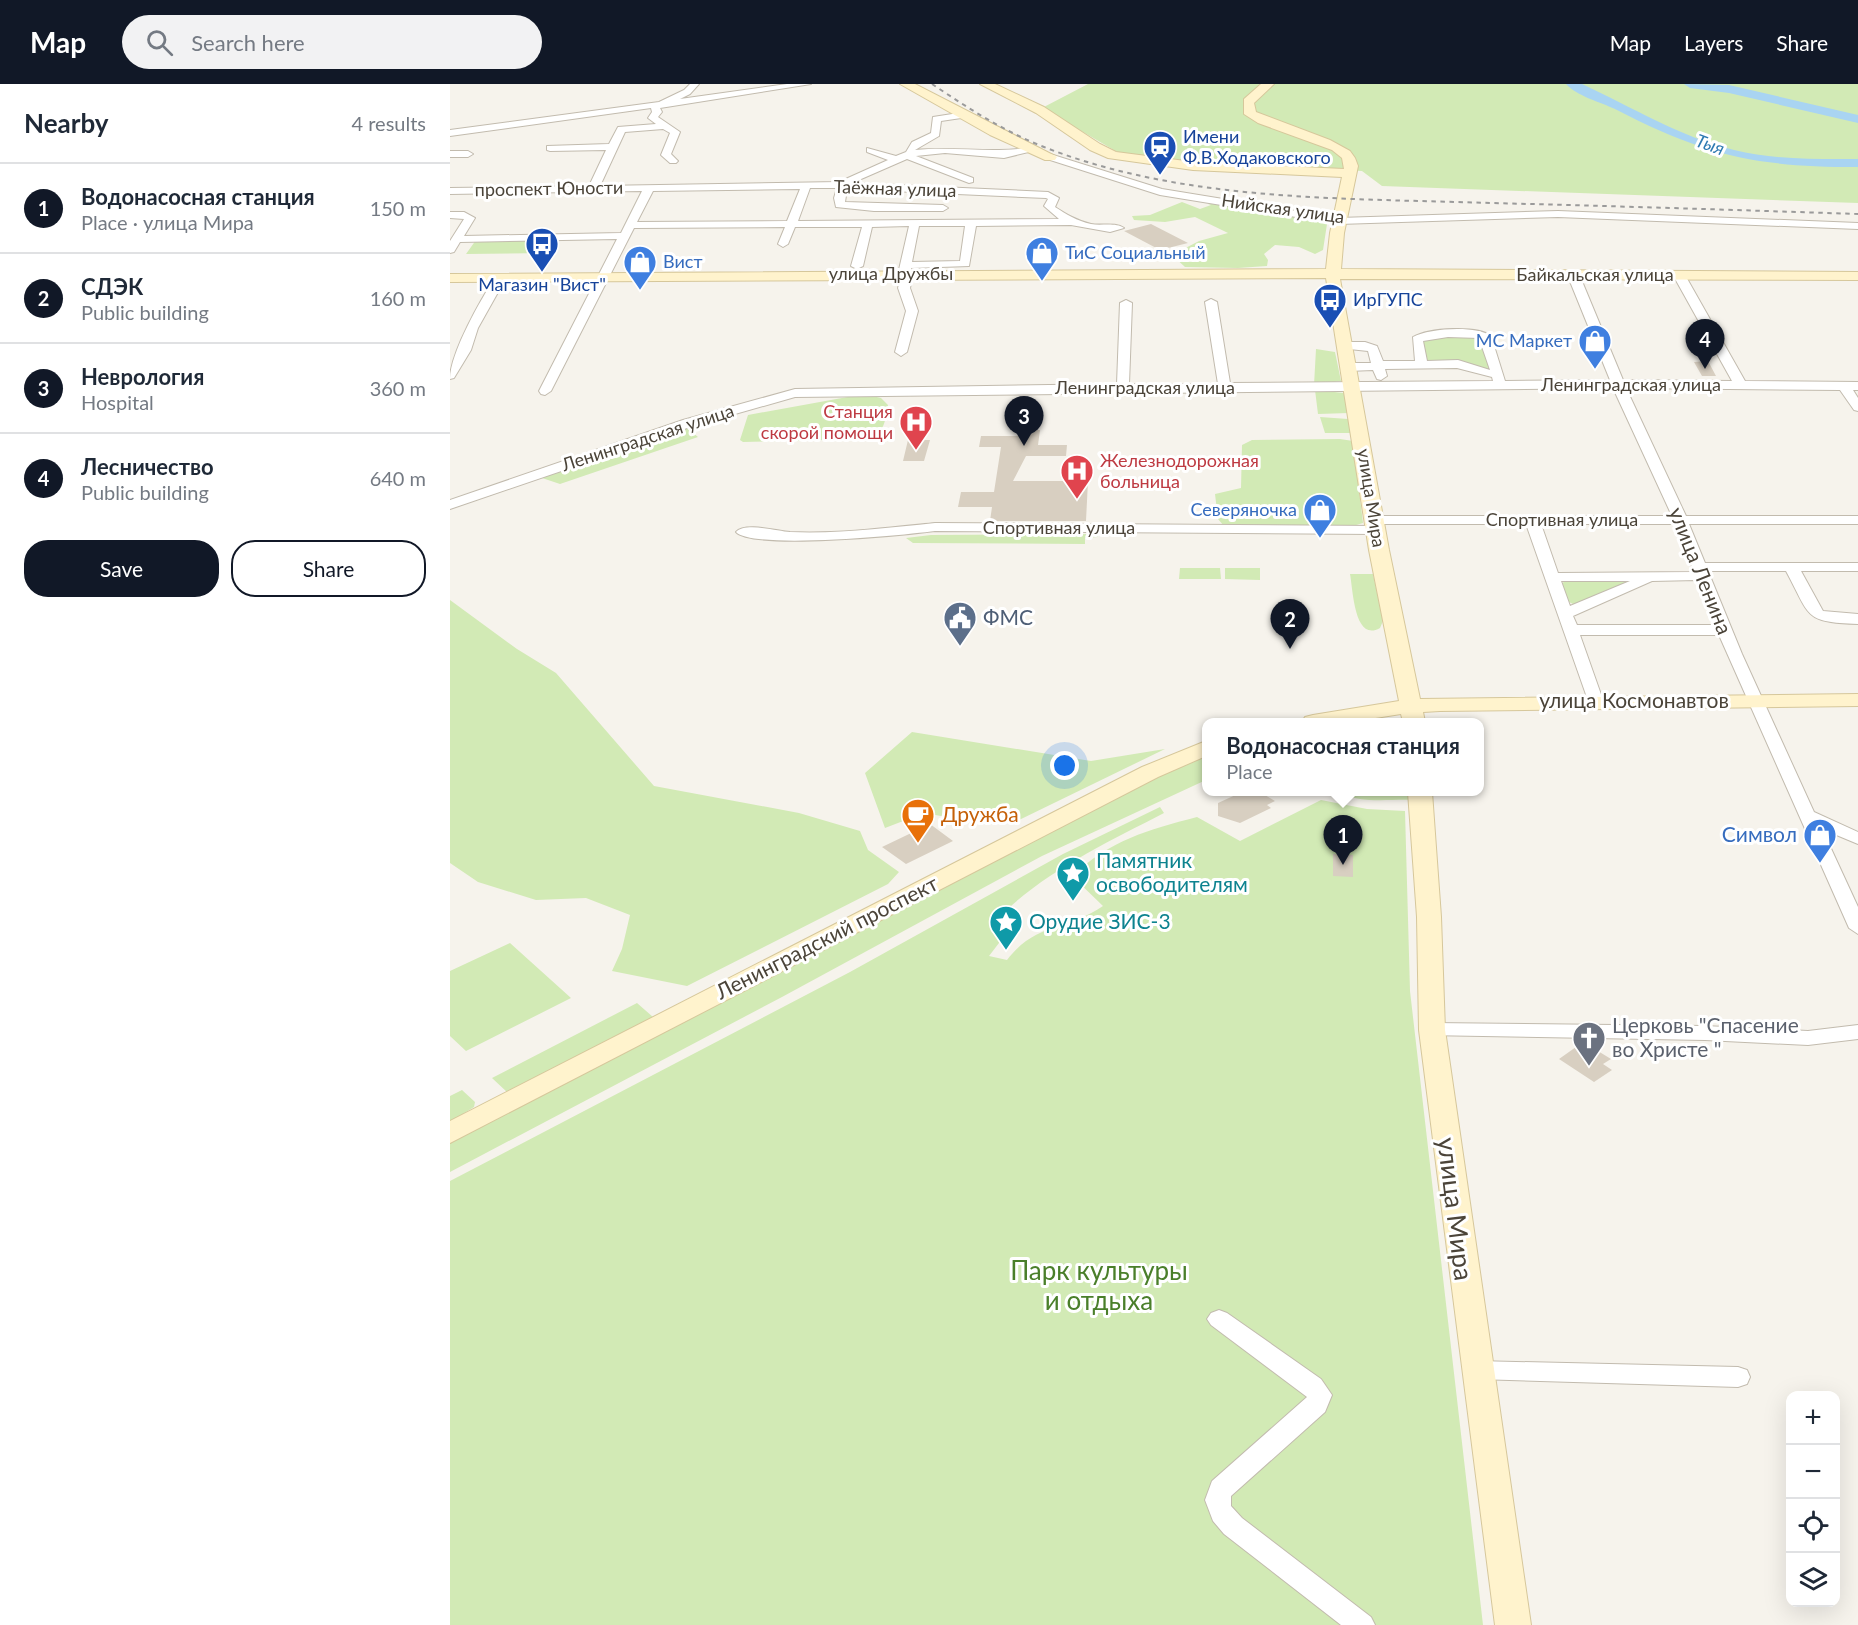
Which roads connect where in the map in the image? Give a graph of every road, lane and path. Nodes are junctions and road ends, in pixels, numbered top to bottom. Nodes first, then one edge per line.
1 (695, 84) edge
2 (807, 84) edge
3 (906, 84) edge
4 (986, 84) edge
5 (1268, 84) edge
6 (663, 102) junction
7 (964, 115) junction
8 (663, 126) junction
9 (450, 133) edge
10 (612, 147) junction
11 (550, 148) dead end
12 (870, 150) dead end
13 (1032, 150) junction
14 (450, 154) edge
15 (468, 154) dead end
16 (909, 154) junction
17 (1050, 157) joint
18 (894, 159) junction
19 (662, 167) dead end
20 (1350, 173) junction
21 (969, 180) dead end
22 (653, 185) junction
23 (840, 185) junction
24 (806, 187) junction
25 (593, 189) junction
26 (450, 190) edge
27 (943, 208) dead end
28 (450, 215) edge
29 (1339, 221) junction
30 (915, 222) junction
31 (971, 222) junction
32 (1073, 222) junction
33 (790, 223) junction
34 (868, 223) junction
35 (631, 225) junction
36 (1858, 226) edge
37 (1119, 228) dead end
38 (625, 236) junction
39 (457, 238) junction
40 (783, 244) dead end
41 (450, 250) edge
42 (856, 266) dead end
43 (906, 271) junction
44 (1332, 273) junction
45 (1573, 274) junction
46 (1678, 275) junction
47 (1858, 276) edge
48 (605, 277) junction
49 (450, 278) edge
50 (500, 278) junction
51 (1211, 302) dead end
52 (1126, 303) dead end
53 (901, 352) dead end
54 (1346, 358) junction
55 (1378, 364) junction
56 (1422, 364) junction
57 (450, 375) edge
58 (1499, 380) junction
59 (1618, 384) junction
60 (1741, 386) junction
61 (1858, 386) edge
62 (1352, 387) junction
63 (1383, 387) junction
64 (1844, 387) junction
65 (1123, 388) junction
66 (1225, 388) junction
67 (545, 391) dead end
68 (1858, 407) edge
69 (450, 505) edge
70 (1680, 519) junction
71 (1532, 520) junction
72 (1858, 520) edge
73 (1375, 525) junction
74 (743, 532) dead end
75 (1791, 567) junction
76 (1858, 567) edge
77 (1701, 571) junction
78 (1653, 576) junction
79 (1552, 577) junction
80 (1564, 614) junction
81 (1858, 619) edge
82 (1570, 630) junction
83 (1725, 630) junction
84 (1756, 700) junction
85 (1858, 700) edge
86 (1596, 702) junction
87 (1413, 714) edge
88 (1369, 718) edge
89 (1202, 749) edge
90 (1420, 796) edge
91 (1807, 815) junction
92 (1858, 839) edge
93 (1858, 928) edge
94 (1432, 1030) junction
95 (1858, 1032) edge
96 (450, 1133) edge
97 (1219, 1319) dead end
98 (1476, 1370) junction
99 (1738, 1377) dead end
100 (1361, 1625) edge
101 (1513, 1625) edge

1 - 6 street
2 - 6 street
3 - 7 street
4 - 20 street
5 - 20 street
6 - 8 street
6 - 9 street
7 - 13 street
7 - 16 street
8 - 10 street
8 - 19 street
10 - 11 street
10 - 25 street
12 - 18 street
13 - 16 street
13 - 17 street
14 - 15 street
16 - 18 street
16 - 21 street
17 - 29 street, Нийская улица
18 - 23 street
20 - 29 street, улица Мира
22 - 24 street, Таёжная улица
22 - 25 street, проспект Юности
22 - 35 street
23 - 24 street, Таёжная улица
23 - 27 street
23 - 32 street, Таёжная улица
24 - 33 street
25 - 26 street, проспект Юности
28 - 39 street
29 - 36 street, Нийская улица
29 - 44 street, улица Мира
30 - 31 street
30 - 34 street
30 - 43 street
31 - 32 street
31 - 43 street
32 - 37 street, Таёжная улица
33 - 34 street
33 - 35 street
33 - 40 street
34 - 42 street
35 - 38 street
38 - 39 street
38 - 48 street
39 - 41 street
43 - 44 street, улица Дружбы
43 - 48 street, улица Дружбы
43 - 53 street
44 - 45 street, Байкальская улица
44 - 54 street, улица Мира
45 - 46 street, Байкальская улица
45 - 59 street, улица Ленина
46 - 47 street, Байкальская улица
46 - 60 street
48 - 50 street, улица Дружбы
48 - 67 street
49 - 50 street, улица Дружбы
50 - 57 street
51 - 66 street
52 - 65 street
54 - 55 street
54 - 55 street
54 - 62 street, улица Мира
55 - 56 street
55 - 63 street
56 - 58 street
56 - 58 street
58 - 59 street, Ленинградская улица
58 - 63 street, Ленинградская улица
59 - 60 street, Ленинградская улица
59 - 70 street, улица Ленина
60 - 64 street, Ленинградская улица
61 - 64 street, Ленинградская улица
62 - 63 street, Ленинградская улица
62 - 66 street, Ленинградская улица
62 - 73 street, улица Мира
64 - 68 street
65 - 66 street, Ленинградская улица
65 - 69 street, Ленинградская улица
70 - 71 street, Спортивная улица
70 - 72 street, Спортивная улица
70 - 77 street, улица Ленина
71 - 73 street, Спортивная улица
71 - 79 street
73 - 74 street, Спортивная улица
73 - 87 street, улица Мира
75 - 76 street
75 - 77 street
75 - 81 street
77 - 78 street
77 - 83 street, улица Ленина
78 - 79 street
78 - 80 street
79 - 80 street
80 - 82 street
82 - 83 street
82 - 86 street
83 - 84 street, улица Ленина
84 - 85 street, улица Космонавтов
84 - 86 street, улица Космонавтов
84 - 91 street, улица Ленина
86 - 87 street, улица Космонавтов
87 - 88 street
89 - 96 street, Ленинградский проспект
90 - 94 street, улица Мира
91 - 92 street
91 - 93 street, улица Ленина
94 - 95 street
94 - 98 street, улица Мира
97 - 100 street
98 - 99 street
98 - 101 street, улица Мира

